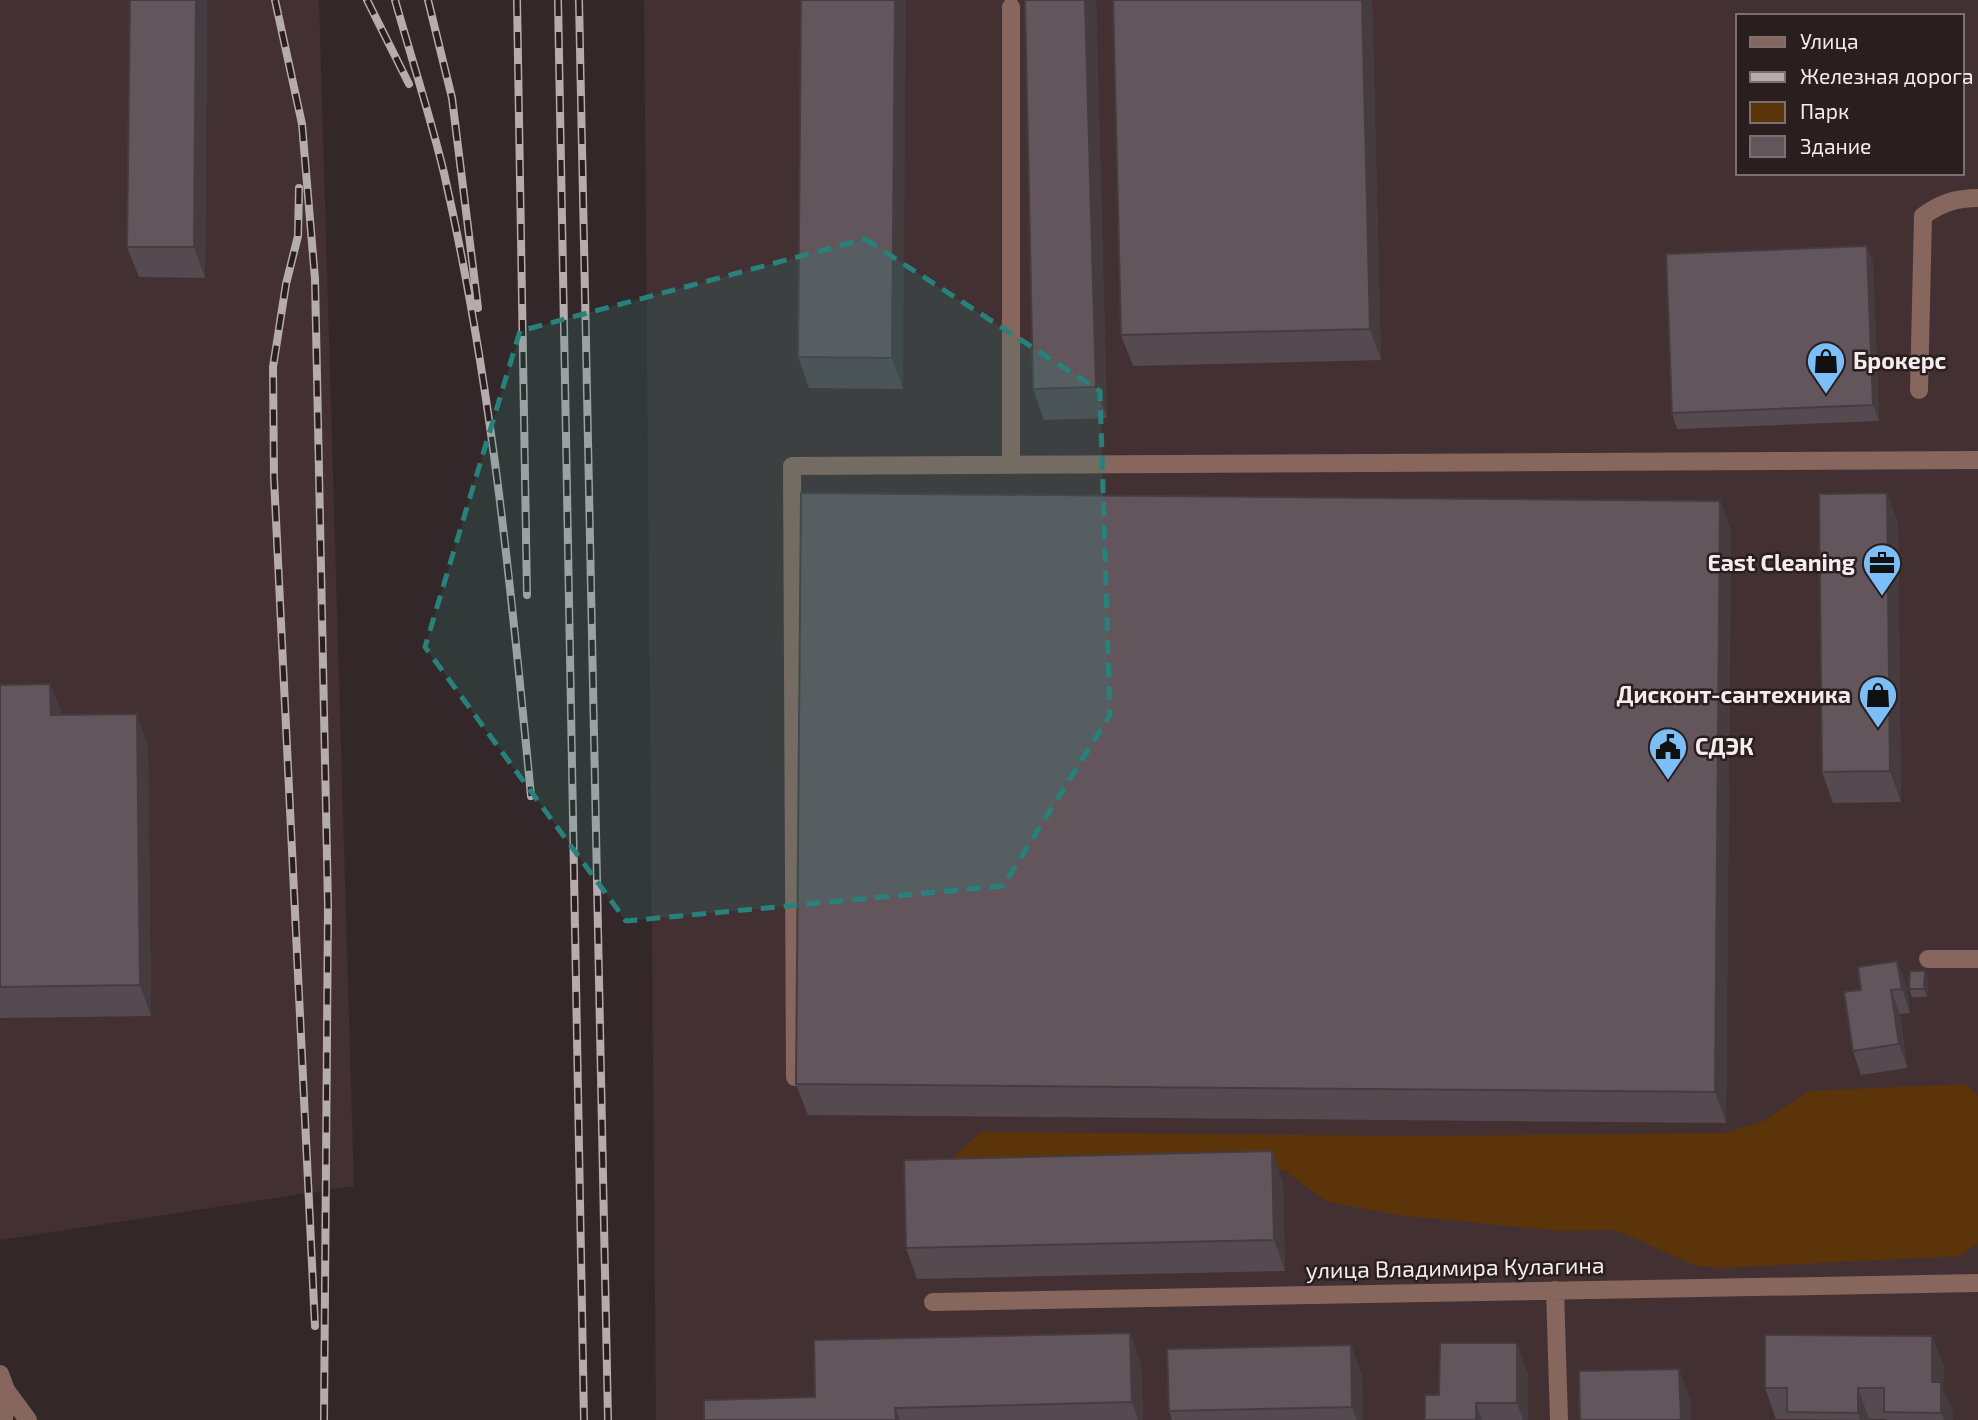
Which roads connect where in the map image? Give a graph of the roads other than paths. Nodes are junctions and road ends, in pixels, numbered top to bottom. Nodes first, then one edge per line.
1 (1011, 7) dead end
2 (1978, 198) edge
3 (1919, 390) dead end
4 (1978, 460) edge
5 (1012, 465) junction
6 (1928, 959) dead end
7 (1978, 959) edge
8 (794, 1076) edge
9 (1978, 1283) edge
10 (1555, 1290) junction
11 (933, 1302) dead end
12 (3, 1382) edge
13 (4, 1420) edge
14 (28, 1420) edge
15 (1559, 1420) edge

1 - 5 lane
2 - 3 lane
4 - 5 lane
5 - 8 lane
6 - 7 lane
9 - 10 lane, улица Владимира Кулагина
10 - 11 lane, улица Владимира Кулагина
10 - 15 lane
12 - 13 lane
12 - 14 lane

